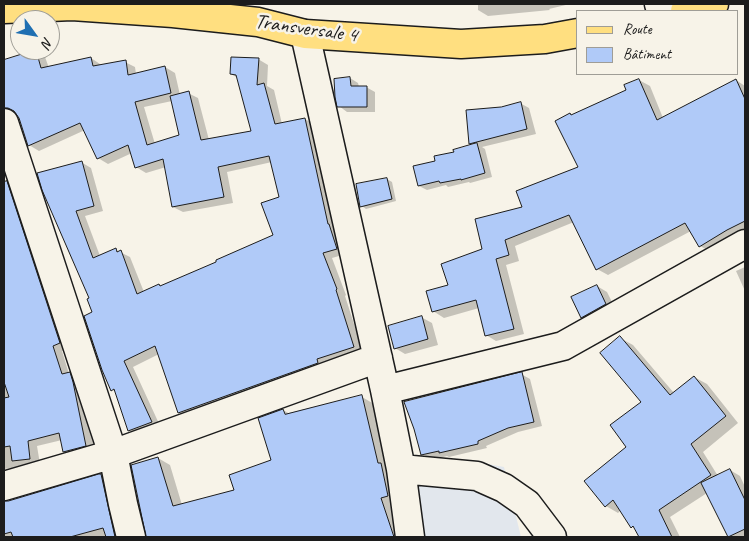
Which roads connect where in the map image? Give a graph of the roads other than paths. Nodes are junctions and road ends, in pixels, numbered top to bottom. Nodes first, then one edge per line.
1 (714, 4) edge
2 (172, 8) edge
3 (4, 9) edge
4 (689, 10) edge
5 (260, 13) edge
6 (576, 33) edge
7 (305, 34) junction
8 (4, 123) edge
9 (745, 244) edge
10 (378, 358) junction
11 (385, 390) junction
12 (113, 454) junction
13 (401, 468) junction
14 (4, 486) edge
15 (131, 537) edge
16 (410, 537) edge
17 (552, 537) edge

1 - 4 main road
2 - 3 main road, Transversale 4
2 - 5 main road, Transversale 4
5 - 7 main road, Transversale 4
6 - 7 main road, Transversale 4
7 - 10 street
8 - 12 street
9 - 11 street
10 - 11 street
10 - 12 street
11 - 13 street
12 - 14 street
12 - 15 street
13 - 16 street
13 - 17 street

